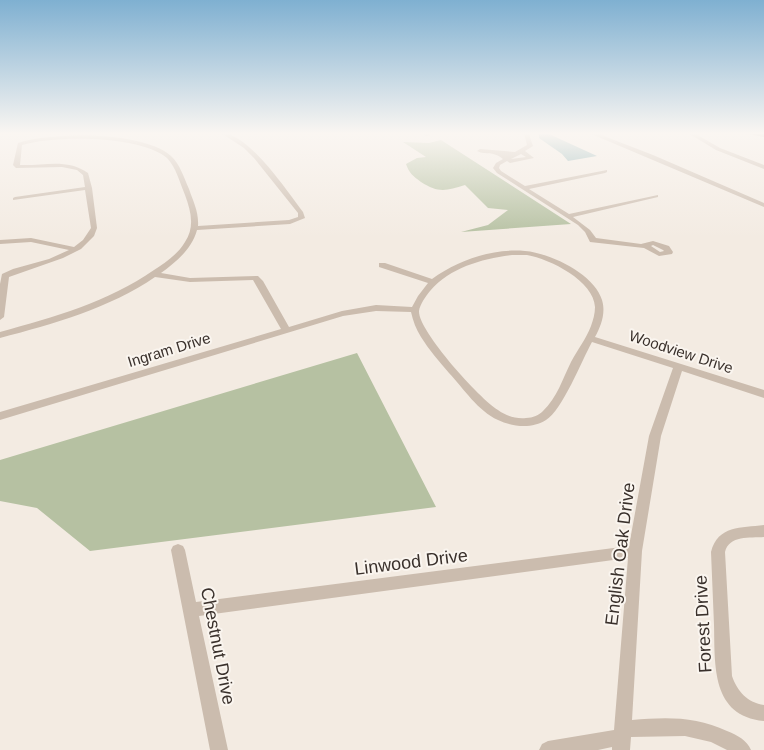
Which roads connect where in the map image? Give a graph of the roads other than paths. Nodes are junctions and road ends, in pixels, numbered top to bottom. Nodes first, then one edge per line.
1 (75, 168) edge
2 (175, 168) edge
3 (264, 168) edge
4 (498, 168) edge
5 (679, 168) edge
6 (605, 170) dead end
7 (89, 188) junction
8 (524, 188) junction
9 (656, 196) dead end
10 (15, 199) dead end
11 (764, 205) edge
12 (568, 216) junction
13 (195, 228) junction
14 (0, 242) edge
15 (644, 245) dead end
16 (75, 249) junction
17 (382, 265) dead end
18 (154, 274) junction
19 (432, 282) junction
20 (415, 310) junction
21 (0, 317) edge
22 (287, 331) junction
23 (0, 335) edge
24 (589, 338) junction
25 (678, 367) junction
26 (764, 394) edge
27 (0, 416) edge
28 (764, 531) edge
29 (178, 550) dead end
30 (635, 551) junction
31 (192, 610) junction
32 (764, 713) edge
33 (622, 739) edge
34 (218, 750) edge
35 (548, 750) edge
36 (742, 750) edge

1 - 7 street
2 - 13 street
3 - 13 street
4 - 8 street
5 - 11 street
6 - 8 street
7 - 10 street
7 - 16 street
8 - 12 street
9 - 12 street
12 - 15 street
13 - 18 street
14 - 16 street
16 - 21 street
17 - 19 street
18 - 22 street
18 - 23 street
19 - 20 street
19 - 24 street
20 - 22 street, Ingram Drive
20 - 24 street
22 - 27 street, Ingram Drive
24 - 25 street, Woodview Drive
25 - 26 street, Woodview Drive
25 - 30 street, English Oak Drive
28 - 32 street, Forest Drive
29 - 31 street, Chestnut Drive
30 - 31 street, Linwood Drive
30 - 33 street, English Oak Drive
31 - 34 street, Chestnut Drive
33 - 35 street
33 - 36 street

